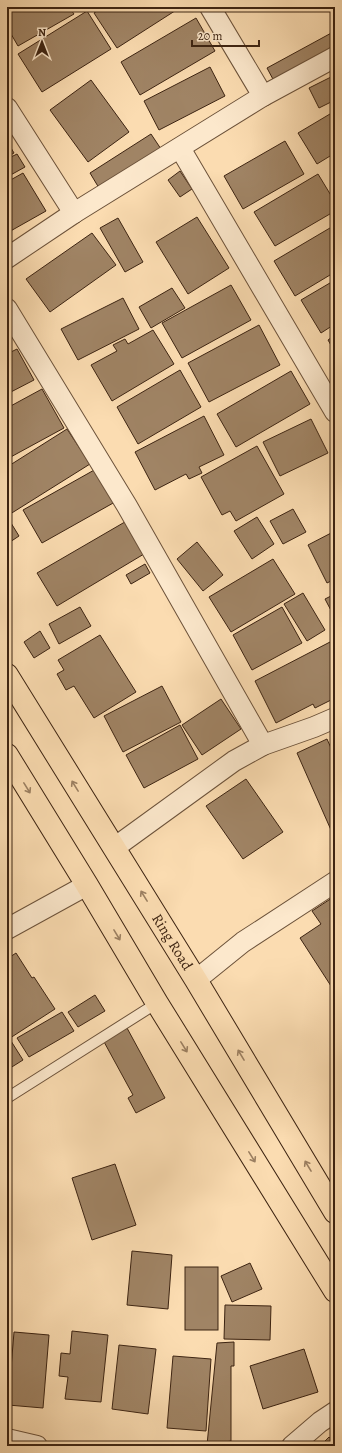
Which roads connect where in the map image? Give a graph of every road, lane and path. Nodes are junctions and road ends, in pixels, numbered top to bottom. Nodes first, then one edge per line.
1 (210, 7) edge
2 (335, 57) edge
3 (263, 96) junction
4 (7, 108) edge
5 (180, 148) junction
6 (74, 213) junction
7 (7, 258) edge
8 (7, 309) edge
9 (335, 412) edge
10 (7, 674) edge
11 (335, 718) edge
12 (263, 745) junction
13 (7, 755) edge
14 (114, 848) junction
15 (335, 882) edge
16 (87, 884) junction
17 (7, 929) edge
18 (196, 980) junction
19 (156, 1003) junction
20 (7, 1098) edge
21 (332, 1199) edge
22 (335, 1291) edge
23 (335, 1412) edge
24 (7, 1439) edge
25 (37, 1446) edge
26 (292, 1446) edge

1 - 3 street
2 - 3 street
3 - 5 street
4 - 6 street
5 - 6 street
5 - 9 street
6 - 7 street
8 - 12 street
14 -> 10 main road, Ring Road
11 - 12 street
12 - 14 street
13 -> 16 main road
18 -> 14 main road, Ring Road
15 - 18 street
16 - 17 street
16 -> 19 main road
21 -> 18 main road, Ring Road
19 - 20 lane
19 -> 22 main road
23 - 26 street
24 - 25 street

